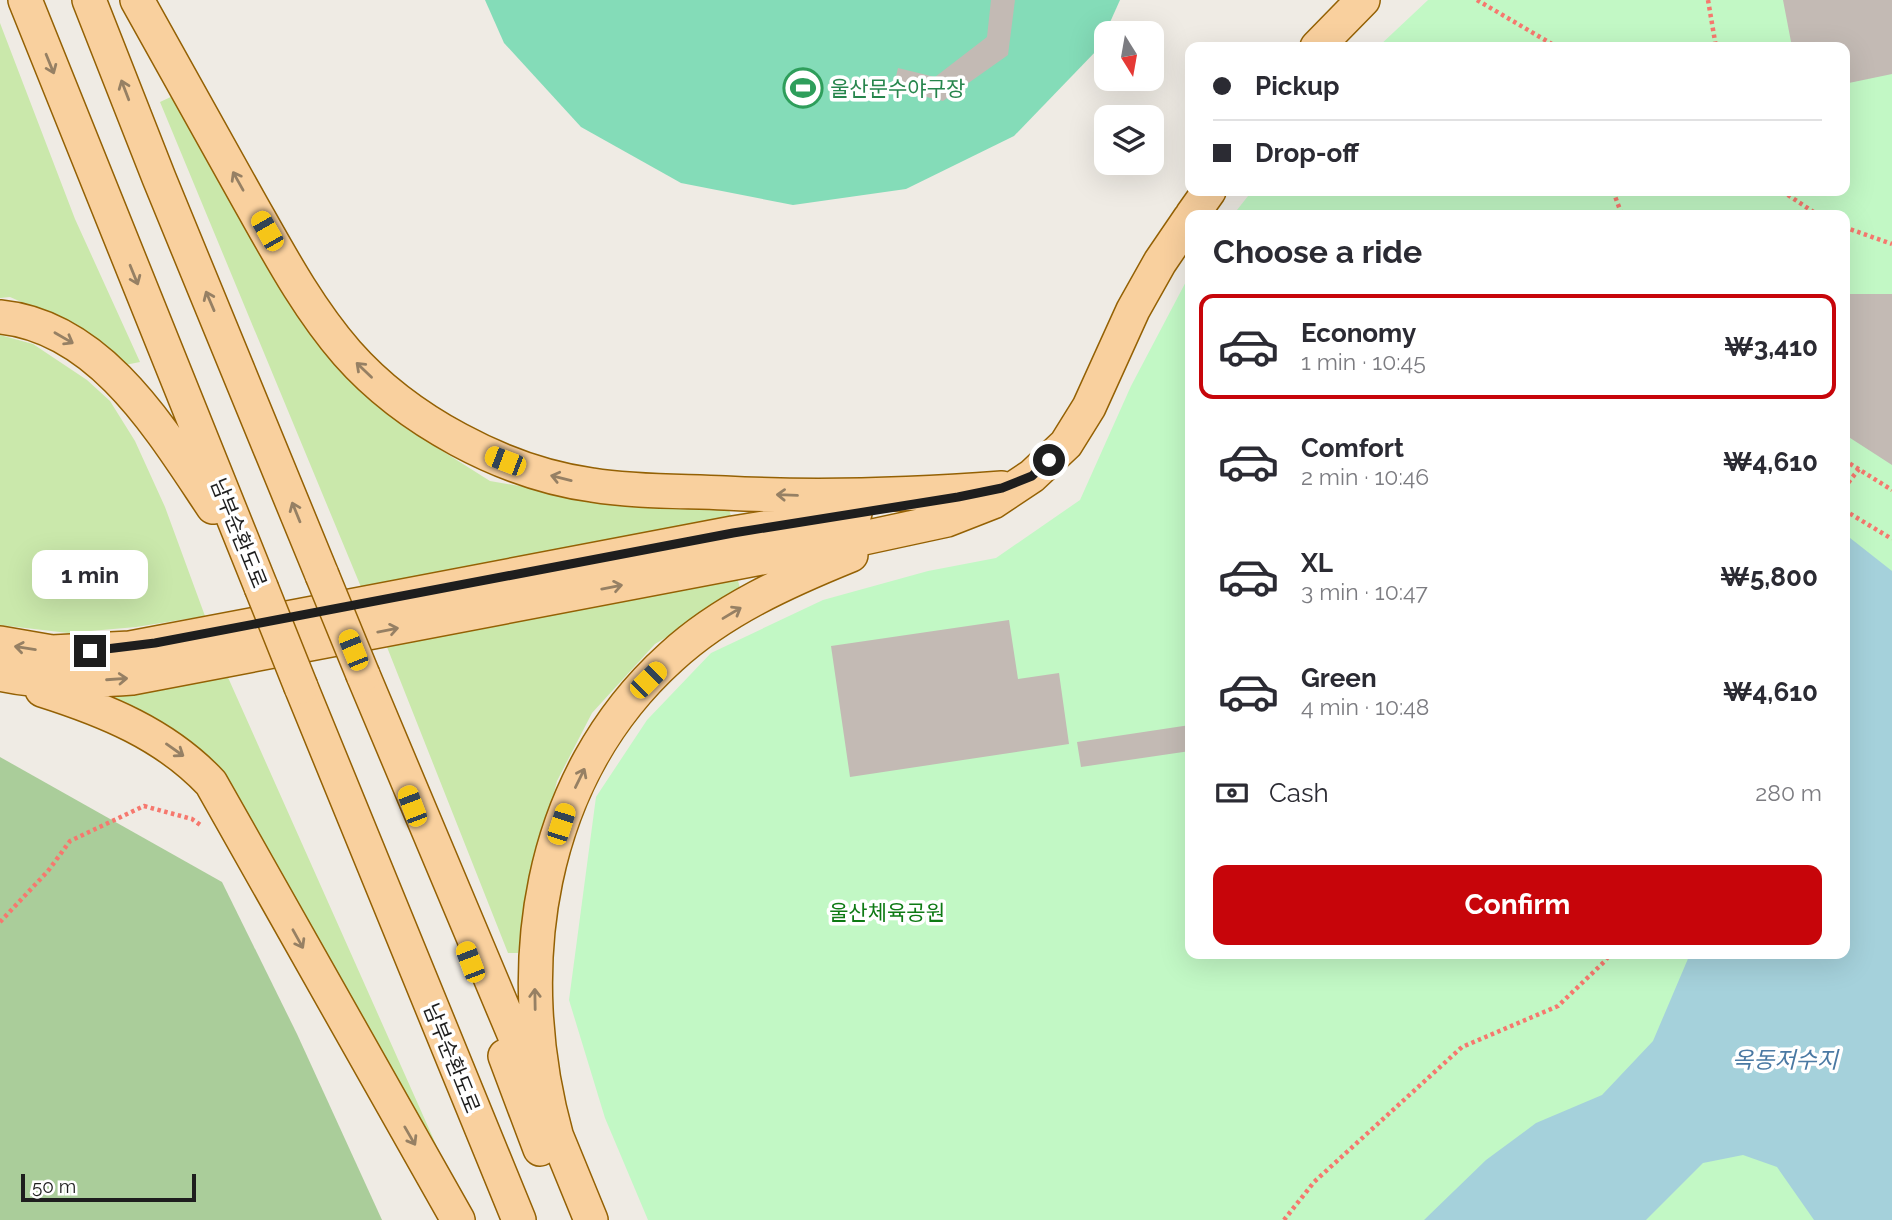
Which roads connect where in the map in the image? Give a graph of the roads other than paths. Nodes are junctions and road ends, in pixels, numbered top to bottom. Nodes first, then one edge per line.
1 (25, 0) edge
2 (89, 0) edge
3 (137, 0) edge
4 (1363, 0) edge
5 (1322, 42) edge
6 (1185, 226) edge
7 (0, 317) edge
8 (1017, 482) junction
9 (947, 520) junction
10 (261, 587) junction
11 (0, 643) edge
12 (0, 675) edge
13 (363, 676) junction
14 (301, 687) junction
15 (557, 1138) junction
16 (458, 1220) edge
17 (497, 1220) edge
18 (519, 1220) edge
19 (568, 1220) edge
20 (591, 1220) edge

1 -> 10 main road, 남부순환도로
13 -> 2 main road, bridge
8 -> 3 main road
4 - 5 main road
6 - 8 main road
7 -> 10 main road
8 - 9 main road
8 -> 11 main road
12 -> 9 main road
15 -> 9 main road
10 - 14 main road, 남부순환도로, bridge
12 -> 16 main road
13 - 15 main road
13 - 19 main road
14 - 17 main road
14 - 18 main road, 남부순환도로
15 - 20 main road

